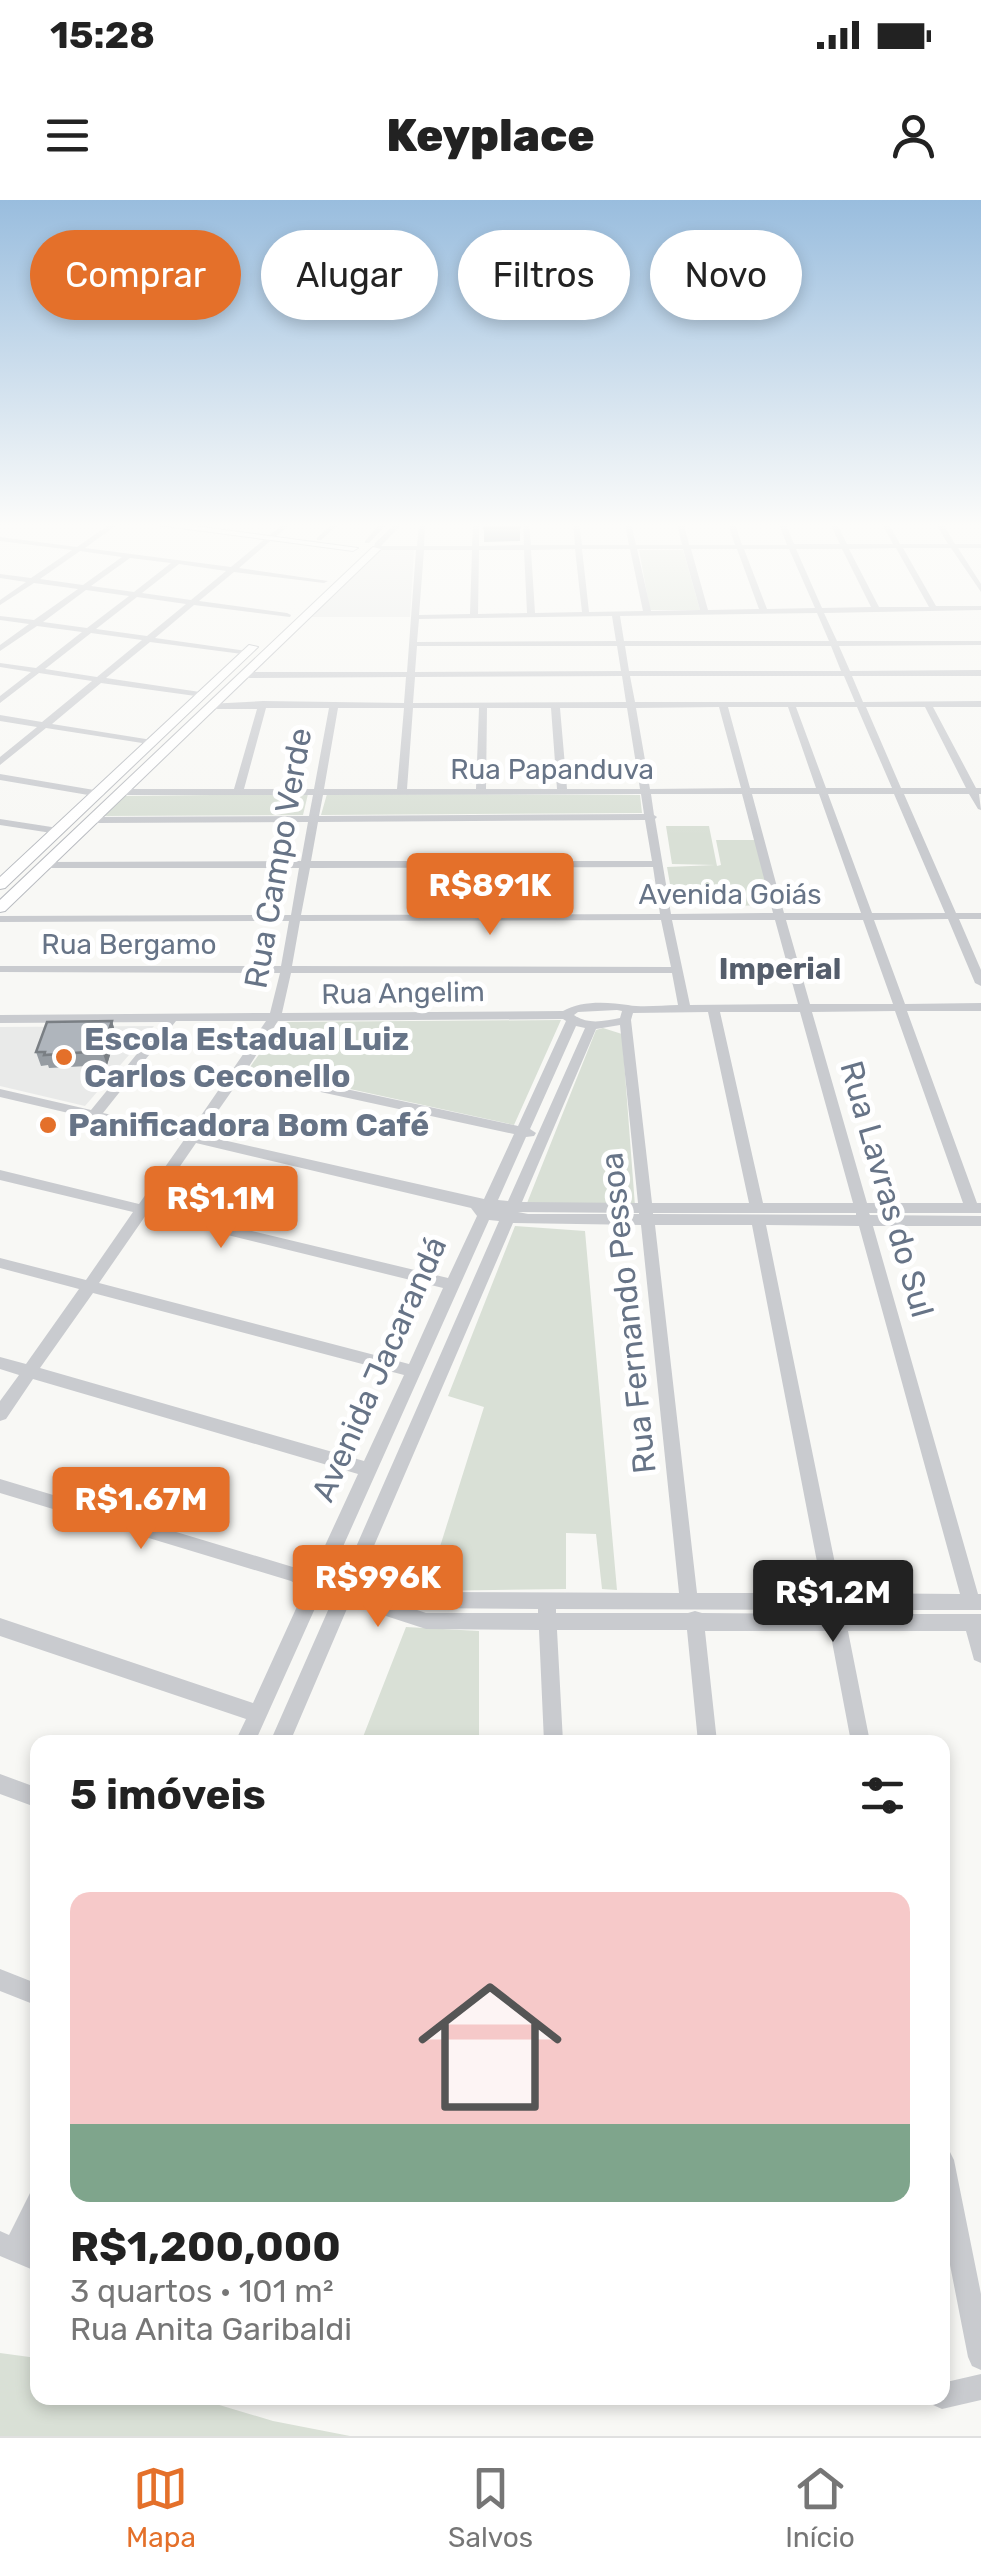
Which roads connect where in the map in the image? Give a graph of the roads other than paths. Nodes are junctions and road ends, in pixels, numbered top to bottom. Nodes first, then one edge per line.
1 (28, 628) edge
2 (77, 628) edge
3 (161, 628) edge
4 (273, 628) edge
5 (290, 628) edge
6 (415, 628) edge
7 (618, 628) edge
8 (827, 628) edge
9 (90, 630) junction
10 (148, 639) junction
11 (258, 643) junction
12 (621, 643) junction
13 (833, 643) junction
14 (415, 644) junction
15 (981, 644) edge
16 (274, 646) junction
17 (0, 649) edge
18 (247, 654) junction
19 (0, 664) edge
20 (39, 670) junction
21 (227, 671) junction
22 (414, 672) junction
23 (626, 672) junction
24 (846, 672) junction
25 (981, 673) edge
26 (244, 675) junction
27 (99, 680) junction
28 (200, 695) junction
29 (0, 700) edge
30 (263, 704) junction
31 (334, 704) junction
32 (410, 704) junction
33 (484, 704) junction
34 (556, 704) junction
35 (630, 704) junction
36 (724, 704) junction
37 (791, 704) junction
38 (859, 704) junction
39 (981, 704) edge
40 (928, 705) junction
41 (211, 706) junction
42 (0, 718) edge
43 (45, 725) junction
44 (152, 742) junction
45 (0, 762) edge
46 (0, 777) edge
47 (647, 790) junction
48 (402, 791) junction
49 (481, 791) junction
50 (748, 791) junction
51 (825, 791) junction
52 (899, 791) junction
53 (123, 792) junction
54 (318, 792) junction
55 (562, 792) junction
56 (977, 792) edge
57 (238, 793) junction
58 (100, 794) junction
59 (981, 806) edge
60 (81, 811) junction
61 (652, 817) junction
62 (312, 819) junction
63 (95, 820) junction
64 (0, 822) edge
65 (58, 832) junction
66 (660, 864) junction
67 (46, 865) junction
68 (305, 865) junction
69 (7, 872) edge
70 (0, 885) edge
71 (0, 913) edge
72 (666, 914) junction
73 (867, 914) junction
74 (950, 914) junction
75 (981, 914) edge
76 (778, 915) junction
77 (297, 916) junction
78 (0, 969) edge
79 (288, 969) junction
80 (678, 970) junction
81 (981, 983) edge
82 (898, 1006) junction
83 (806, 1007) junction
84 (981, 1008) edge
85 (686, 1009) junction
86 (713, 1009) junction
87 (626, 1014) junction
88 (569, 1018) junction
89 (0, 1019) edge
90 (171, 1020) junction
91 (273, 1020) junction
92 (592, 1025) junction
93 (240, 1070) junction
94 (0, 1093) edge
95 (94, 1115) junction
96 (522, 1131) junction
97 (543, 1136) junction
98 (193, 1138) junction
99 (0, 1176) edge
100 (487, 1209) junction
101 (142, 1210) junction
102 (519, 1213) junction
103 (647, 1214) junction
104 (758, 1214) junction
105 (864, 1216) junction
106 (978, 1218) edge
107 (0, 1263) edge
108 (452, 1285) junction
109 (89, 1286) junction
110 (0, 1363) edge
111 (413, 1371) junction
112 (30, 1372) junction
113 (0, 1414) edge
114 (369, 1470) junction
115 (0, 1486) edge
116 (319, 1578) junction
117 (348, 1587) junction
118 (833, 1600) junction
119 (976, 1602) edge
120 (547, 1609) junction
121 (692, 1610) junction
122 (837, 1621) junction
123 (977, 1624) edge
124 (0, 1628) edge
125 (981, 1654) edge
126 (258, 1714) junction
127 (248, 1735) edge
128 (283, 1735) edge
129 (554, 1735) edge
130 (707, 1735) edge
131 (860, 1735) edge
132 (0, 1784) edge
133 (30, 1795) edge
134 (0, 1980) edge
135 (30, 1991) edge
136 (950, 2200) edge
137 (30, 2221) edge
138 (18, 2251) edge
139 (981, 2356) edge
140 (981, 2387) edge
141 (950, 2394) edge

1 - 17 street
2 - 9 street
3 - 10 street
4 - 11 main road
5 - 16 main road
6 - 14 street
7 - 12 street
8 - 13 street
9 - 10 street
9 - 20 street
10 - 18 street
10 - 27 street
11 - 16 main road
11 - 18 main road
12 - 13 street
12 - 14 street
12 - 23 street
13 - 15 street
13 - 24 street
14 - 22 street
16 - 26 main road
18 - 21 main road
19 - 20 street
20 - 27 street
20 - 29 street
21 - 26 main road
21 - 28 main road
22 - 23 street
22 - 26 street
22 - 32 street
23 - 24 street
23 - 35 street
24 - 25 street
24 - 38 street
26 - 41 main road
27 - 28 street
27 - 43 street
28 - 44 main road
30 - 31 street
30 - 41 street
30 - 57 street
31 - 32 street
31 - 54 street, Rua Campo Verde
32 - 33 street
32 - 48 street
33 - 34 street
33 - 49 street
34 - 35 street
34 - 55 street
35 - 36 street
35 - 47 street
36 - 37 street
36 - 50 street, Rua Lavras do Sul
37 - 38 street
37 - 51 street
38 - 40 street
38 - 52 street
39 - 40 street
40 - 56 street
41 - 53 main road
42 - 43 street
43 - 44 street
43 - 45 street
44 - 58 main road
46 - 58 street
47 - 50 street, Rua Papanduva
47 - 55 street, Rua Papanduva
47 - 61 street
48 - 49 street, Rua Papanduva
48 - 54 street, Rua Papanduva
49 - 55 street, Rua Papanduva
50 - 51 street, Rua Papanduva
50 - 76 street, Rua Lavras do Sul
51 - 52 street, Rua Papanduva
51 - 73 street
52 - 56 street, Rua Papanduva
52 - 74 street
53 - 57 street, Rua Papanduva
53 - 63 main road
54 - 57 street, Rua Papanduva
54 - 62 street, Rua Campo Verde
56 - 59 street
58 - 60 main road
60 - 63 main road
60 - 65 main road
61 - 62 street
61 - 66 street
62 - 63 street
62 - 68 street, Rua Campo Verde
63 - 67 main road
64 - 65 street
65 - 69 main road
66 - 68 street
66 - 72 street
67 - 68 street
67 - 71 main road
68 - 77 street, Rua Campo Verde
69 - 70 main road
71 - 77 street, Avenida Goiás
72 - 76 street, Avenida Goiás
72 - 77 street, Avenida Goiás
72 - 80 street
73 - 74 street, Avenida Goiás
73 - 76 street, Avenida Goiás
73 - 82 street
74 - 75 street, Avenida Goiás
74 - 81 street
76 - 83 street, Rua Lavras do Sul
77 - 79 street, Rua Campo Verde
78 - 79 street, Rua Bergamo
79 - 80 street, Rua Bergamo
79 - 91 street, Rua Campo Verde
80 - 85 street
82 - 83 street
82 - 84 street
82 - 106 street
83 - 86 street
83 - 105 street, Rua Lavras do Sul
85 - 86 street
85 - 87 street
86 - 104 street
87 - 88 street
87 - 92 street
87 - 103 street, Rua Fernando Pessoa
88 - 91 street, Rua Angelim
88 - 92 street
88 - 96 street, Avenida Jacarandá
89 - 90 street, Rua Angelim
90 - 91 street, Rua Angelim
90 - 95 street
91 - 93 street, Rua Campo Verde
92 - 97 street
93 - 96 street
93 - 98 street, Rua Campo Verde
94 - 95 street
95 - 98 street
96 - 97 street
96 - 100 street, Avenida Jacarandá
97 - 102 street
98 - 100 street
98 - 101 street, Rua Campo Verde
99 - 101 street
100 - 102 street
100 - 108 street, Avenida Jacarandá
101 - 108 street
101 - 109 street, Rua Campo Verde
102 - 103 street
102 - 117 street
103 - 104 street
103 - 121 street, Rua Fernando Pessoa
104 - 105 street
104 - 118 street
105 - 106 street
105 - 119 street, Rua Lavras do Sul
107 - 109 street
108 - 111 street, Avenida Jacarandá
109 - 111 street
109 - 112 street, Rua Campo Verde
110 - 112 street
111 - 114 street, Avenida Jacarandá
112 - 113 street, Rua Campo Verde
112 - 114 street
114 - 116 street, Avenida Jacarandá
115 - 116 street
116 - 117 street
116 - 126 street, Avenida Jacarandá
117 - 120 street
117 - 128 street
118 - 119 street
118 - 121 street
118 - 122 street
120 - 121 street
120 - 129 street
121 - 122 street
121 - 130 street, Rua Fernando Pessoa
122 - 123 street
122 - 131 street
123 - 125 street
124 - 126 street
126 - 127 street, Avenida Jacarandá
132 - 133 street
134 - 135 street
136 - 139 street
137 - 138 street
140 - 141 street

